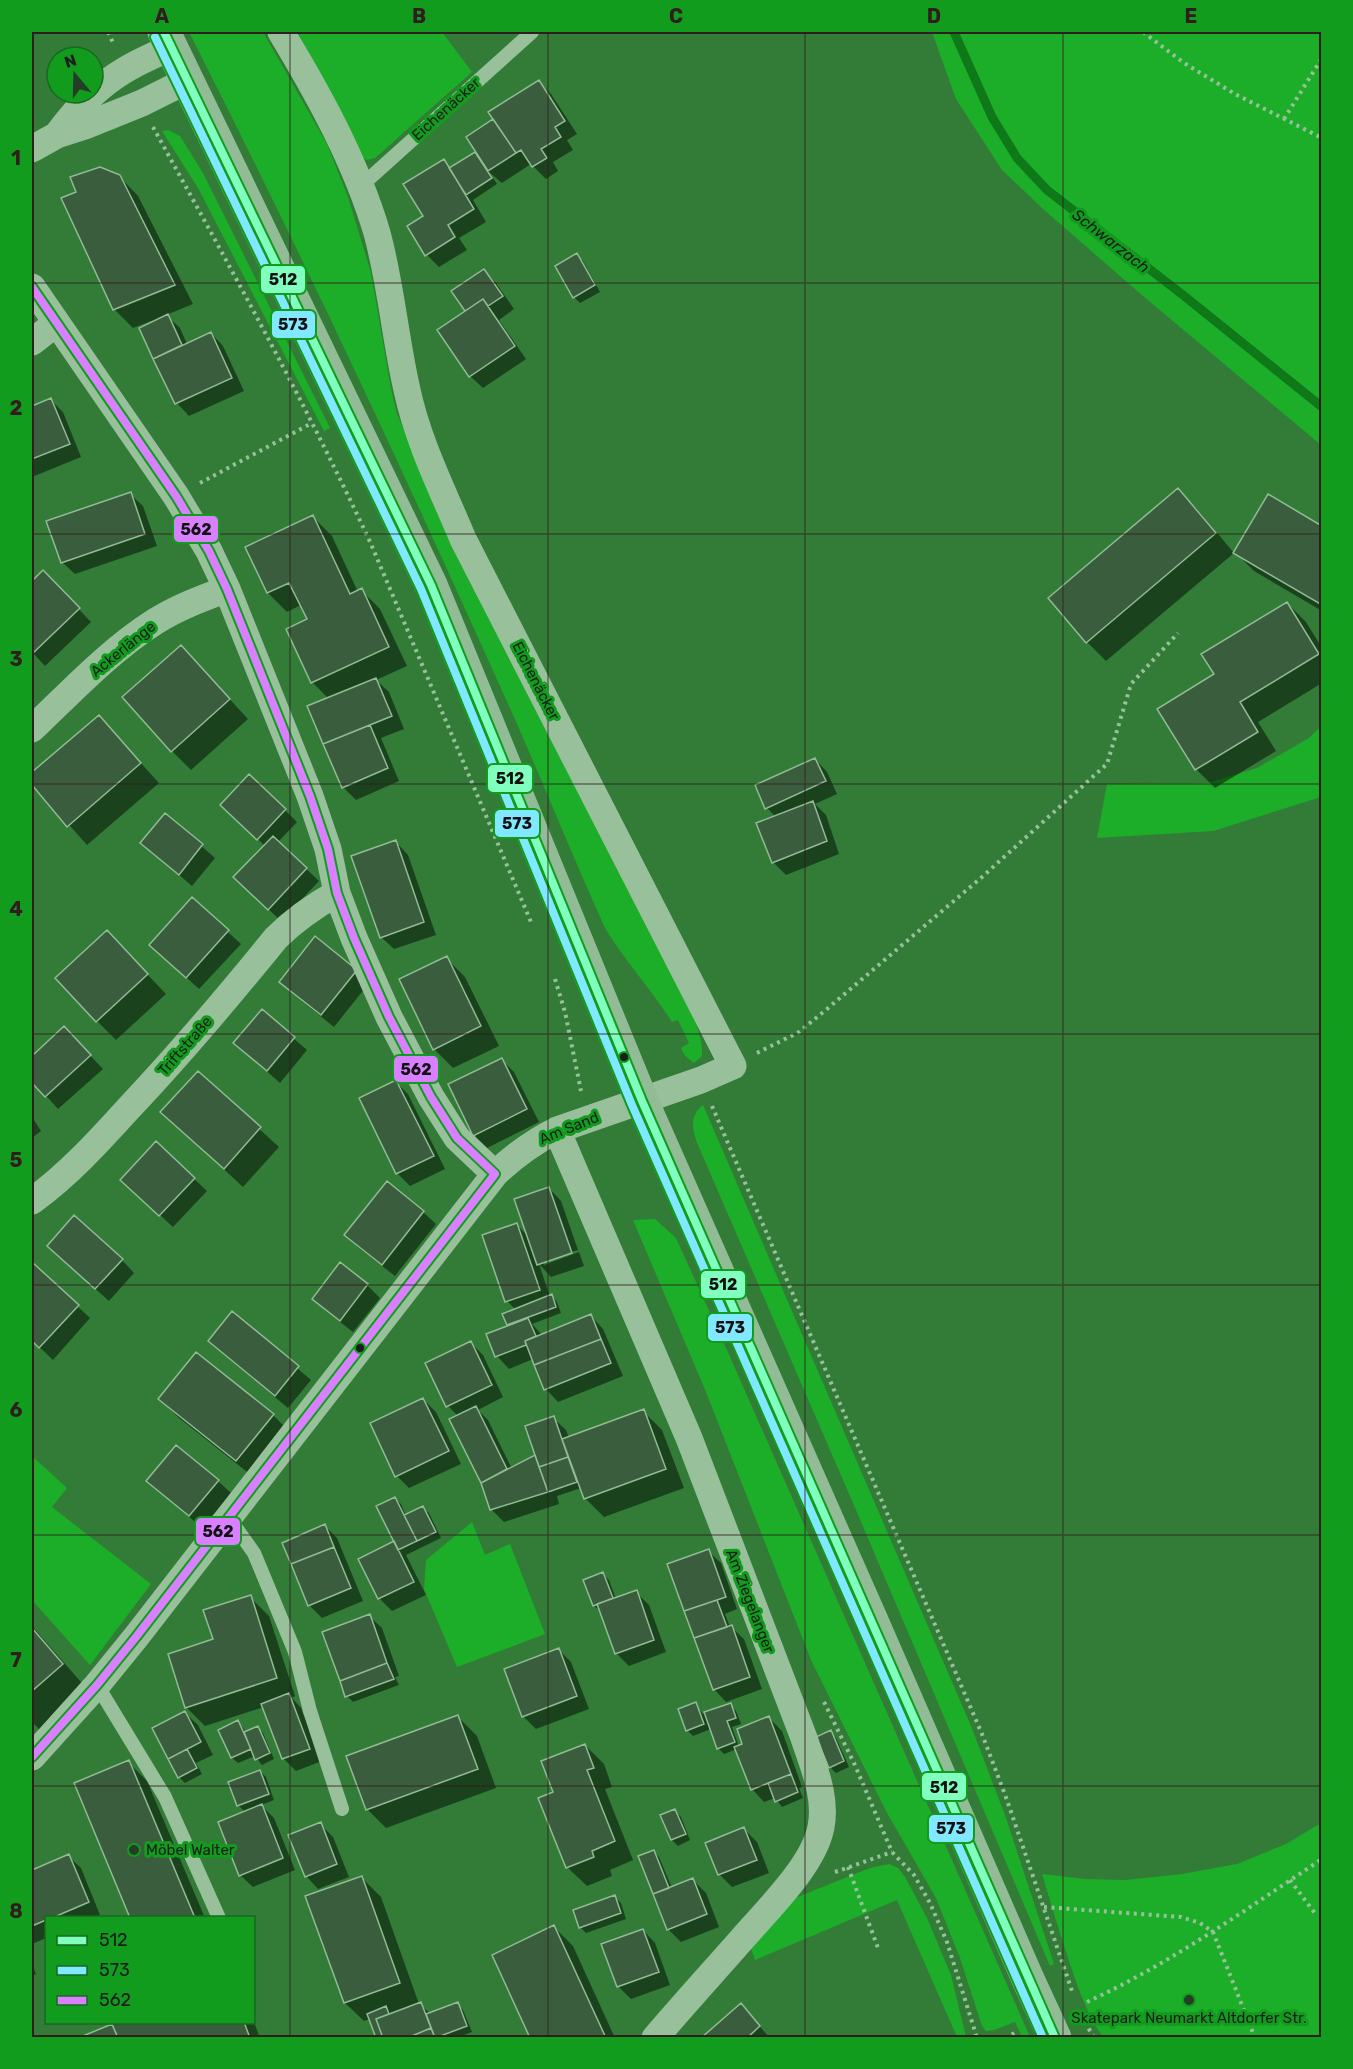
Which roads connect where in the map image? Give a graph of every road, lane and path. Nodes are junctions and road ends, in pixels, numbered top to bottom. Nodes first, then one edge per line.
1 (108, 32) edge
2 (281, 32) edge
3 (532, 32) edge
4 (1143, 32) edge
5 (168, 39) edge
6 (117, 49) dead end
7 (1322, 58) edge
8 (188, 80) junction
9 (1284, 119) junction
10 (152, 124) dead end
11 (57, 135) junction
12 (1322, 138) edge
13 (32, 149) edge
14 (361, 186) junction
15 (32, 286) edge
16 (55, 324) junction
17 (32, 342) edge
18 (312, 423) junction
19 (176, 496) junction
20 (227, 589) junction
21 (1178, 633) dead end
22 (32, 729) edge
23 (337, 893) junction
24 (534, 928) dead end
25 (553, 972) dead end
26 (733, 1066) junction
27 (701, 1080) junction
28 (642, 1101) junction
29 (586, 1120) junction
30 (557, 1130) junction
31 (495, 1174) junction
32 (32, 1201) edge
33 (229, 1518) junction
34 (97, 1685) junction
35 (820, 1694) dead end
36 (32, 1757) edge
37 (342, 1809) dead end
38 (892, 1852) junction
39 (1322, 1859) edge
40 (848, 1867) junction
41 (1290, 1880) junction
42 (786, 1888) junction
43 (1044, 1907) junction
44 (219, 1916) edge
45 (1317, 1916) dead end
46 (1213, 1932) junction
47 (878, 1948) dead end
48 (1087, 2002) dead end
49 (1077, 2004) dead end
50 (1082, 2014) dead end
51 (1017, 2032) dead end
52 (655, 2037) edge
53 (977, 2037) edge
54 (1005, 2037) edge
55 (1055, 2037) edge
56 (1094, 2037) edge
57 (1255, 2037) edge

1 - 6 path
2 - 14 street, Eichenäcker
3 - 14 lane, Eichenäcker
4 - 9 path
5 - 8 main road
5 - 11 street
7 - 9 path
8 - 11 street
8 - 28 main road
9 - 12 path
10 - 18 path
11 - 13 street
14 - 26 street, Eichenäcker
15 - 16 street
16 - 17 street
16 - 19 street
18 - 19 path
18 - 24 path
19 - 20 street
20 - 22 street, Ackerlänge
20 - 23 street
21 - 26 path
23 - 31 street
23 - 32 street, Triftstraße
25 - 29 path
26 - 27 street
27 - 28 street
27 - 43 path
28 - 29 street, Am Sand
28 - 55 main road
29 - 30 street, Am Sand
30 - 31 street, Am Sand
30 - 42 street, Am Ziegelanger
31 - 33 street, Am Sand
33 - 34 street, Am Sand
33 - 37 lane
34 - 36 street, Am Sand
34 - 44 lane
35 - 38 path
38 - 40 path
38 - 53 path
39 - 41 path
40 - 42 path
40 - 47 path
41 - 45 path
41 - 46 path
42 - 52 street, Am Ziegelanger
43 - 46 path
43 - 49 path
46 - 48 path
46 - 57 path
50 - 56 path
51 - 54 path

